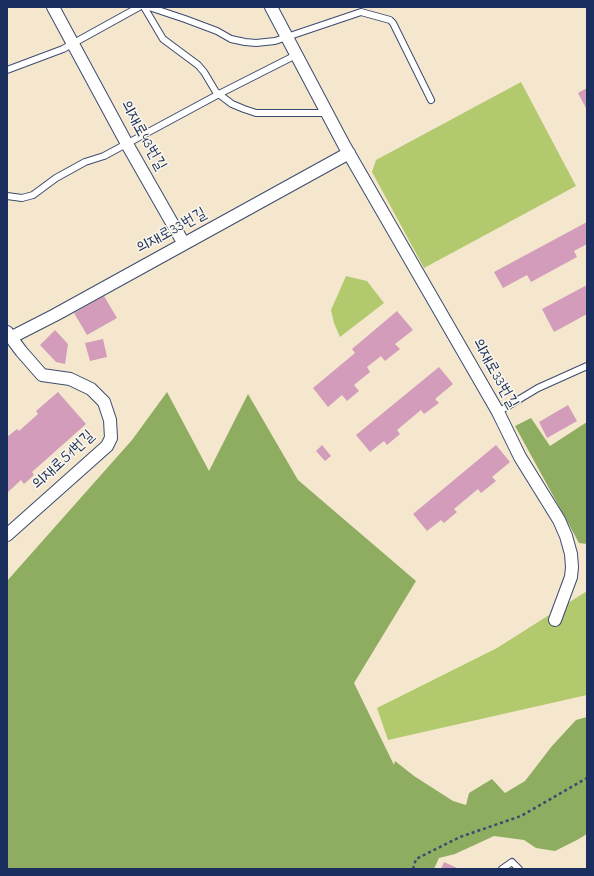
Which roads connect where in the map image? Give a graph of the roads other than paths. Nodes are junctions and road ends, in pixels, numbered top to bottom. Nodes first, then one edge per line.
1 (53, 7) edge
2 (139, 7) edge
3 (144, 7) edge
4 (149, 7) edge
5 (271, 7) edge
6 (287, 36) junction
7 (73, 43) junction
8 (296, 55) junction
9 (7, 70) edge
10 (219, 94) junction
11 (431, 100) dead end
12 (327, 113) junction
13 (126, 144) junction
14 (349, 153) junction
15 (7, 196) edge
16 (184, 244) junction
17 (9, 335) edge
18 (587, 366) edge
19 (498, 412) junction
20 (7, 536) edge
21 (555, 620) dead end
22 (502, 869) edge
23 (519, 869) edge

1 - 7 street, 의재로43번길
2 - 7 lane
3 - 10 lane
4 - 6 lane
5 - 6 street, 의재로33번길
6 - 8 street, 의재로33번길
6 - 11 lane
7 - 9 lane
7 - 13 street, 의재로43번길
8 - 10 lane
8 - 12 street, 의재로33번길
10 - 12 lane
10 - 13 lane
12 - 14 street, 의재로33번길
13 - 15 lane
13 - 16 street, 의재로43번길
14 - 16 street, 의재로33번길
14 - 19 street, 의재로33번길
16 - 17 street, 의재로33번길
17 - 20 street, 의재로51번길
18 - 19 lane
19 - 21 street, 의재로33번길
22 - 23 lane

